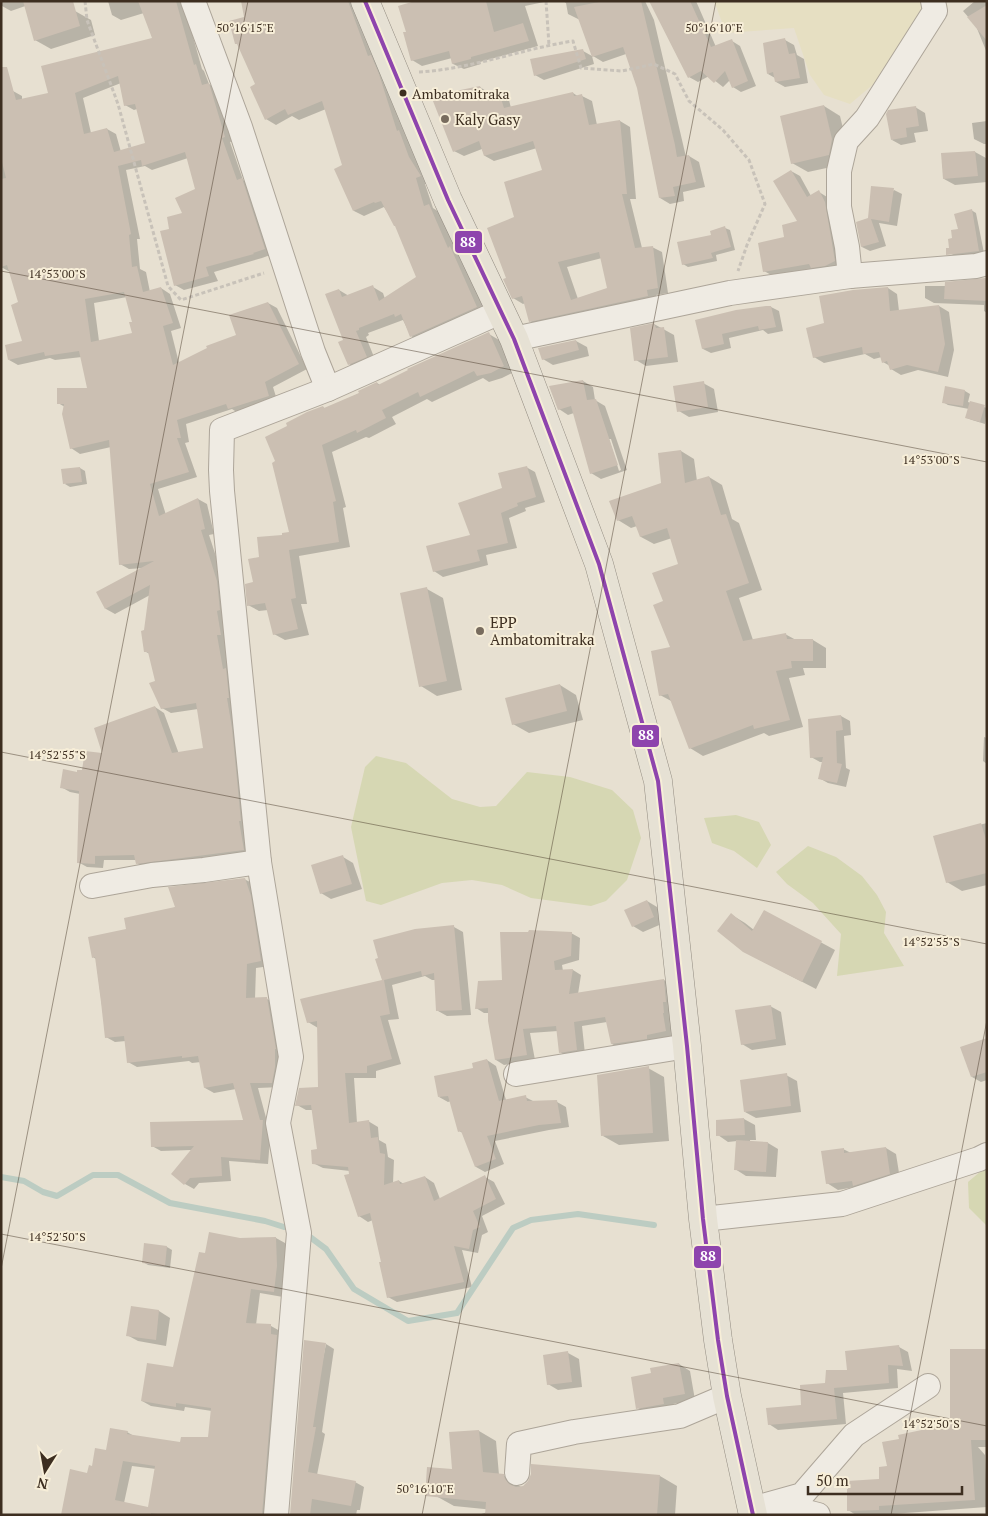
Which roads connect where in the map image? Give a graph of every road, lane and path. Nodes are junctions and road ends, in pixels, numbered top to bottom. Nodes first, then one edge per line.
1 (85, 1) edge
2 (193, 1) edge
3 (366, 1) edge
4 (546, 1) edge
5 (933, 1) edge
6 (549, 45) junction
7 (396, 74) junction
8 (987, 263) edge
9 (286, 266) junction
10 (850, 276) junction
11 (730, 293) junction
12 (500, 312) junction
13 (514, 339) junction
14 (328, 389) junction
15 (259, 862) junction
16 (92, 886) dead end
17 (687, 1046) junction
18 (516, 1074) dead end
19 (987, 1155) edge
20 (703, 1219) junction
21 (928, 1386) dead end
22 (727, 1396) junction
23 (517, 1473) dead end
24 (759, 1509) edge
25 (276, 1515) edge
26 (818, 1515) edge

1 - 9 path
2 - 9 street
3 - 7 main road
4 - 6 path
5 - 10 street
6 - 7 path
6 - 11 path
7 - 12 main road
8 - 10 street
9 - 14 street
10 - 11 street
11 - 13 street
12 - 13 main road
12 - 14 street
13 - 17 main road
14 - 15 street
15 - 16 street
15 - 25 street
17 - 18 street
17 - 20 main road
19 - 20 street
20 - 22 main road
21 - 24 street
22 - 23 street
22 - 24 main road
24 - 26 street

